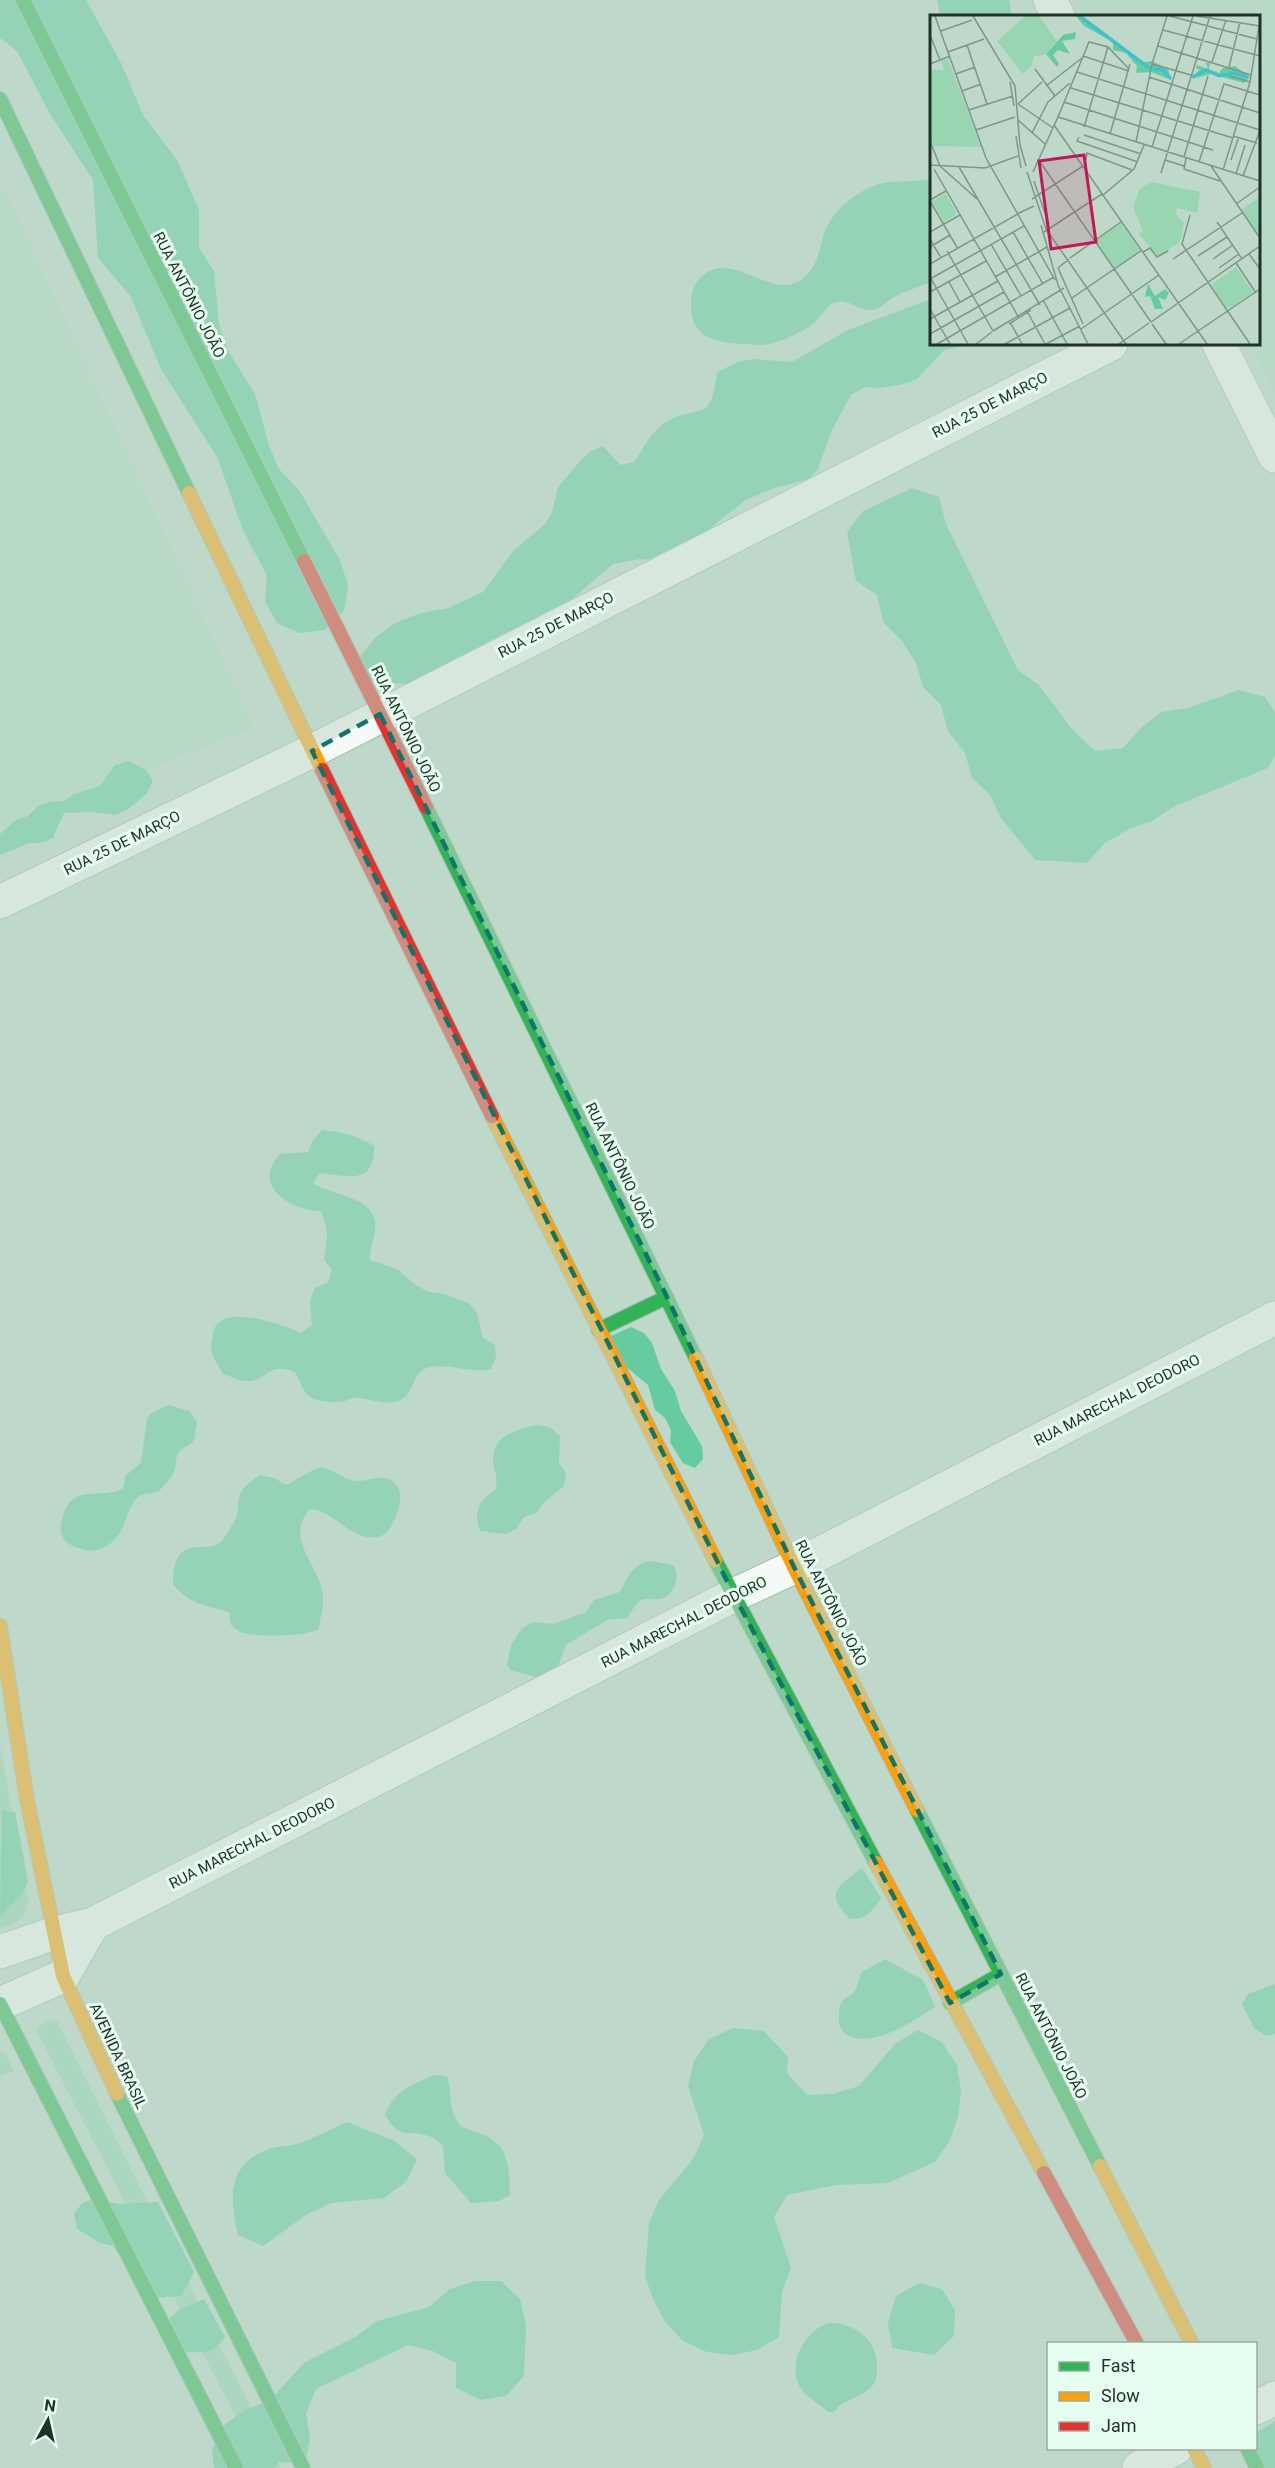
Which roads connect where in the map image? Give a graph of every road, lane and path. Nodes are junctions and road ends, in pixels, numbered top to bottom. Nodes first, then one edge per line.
1 (23, 0) edge
2 (1050, 0) edge
3 (1058, 15) edge
4 (0, 99) edge
5 (1109, 345) edge
6 (1220, 345) edge
7 (1275, 456) edge
8 (380, 714) junction
9 (312, 751) junction
10 (0, 902) edge
11 (667, 1297) junction
12 (1275, 1318) edge
13 (598, 1330) junction
14 (794, 1568) junction
15 (734, 1595) junction
16 (0, 1626) edge
17 (93, 1924) junction
18 (56, 1933) junction
19 (0, 1952) edge
20 (1001, 1974) junction
21 (63, 1976) junction
22 (950, 2003) junction
23 (0, 2004) edge
24 (1136, 2342) edge
25 (1191, 2342) edge
26 (1275, 2398) edge
27 (1257, 2407) edge
28 (1172, 2450) edge
29 (1195, 2450) edge
30 (1248, 2450) edge
31 (236, 2468) edge
32 (303, 2468) edge
33 (1139, 2468) edge
34 (1204, 2468) edge
35 (1257, 2468) edge

1 - 8 main road, RUA ANTÔNIO JOÃO
2 - 3 street
4 - 9 main road
5 - 8 street, RUA 25 DE MARÇO
6 - 7 street
8 - 9 street, RUA 25 DE MARÇO
8 - 11 main road, RUA ANTÔNIO JOÃO
9 - 10 street, RUA 25 DE MARÇO
9 - 13 main road
11 - 13 main road
11 - 14 main road, RUA ANTÔNIO JOÃO
12 - 14 street, RUA MARECHAL DEODORO
13 - 15 main road
14 - 15 street, RUA MARECHAL DEODORO
14 - 20 main road, RUA ANTÔNIO JOÃO
15 - 17 street, RUA MARECHAL DEODORO
15 - 22 main road
16 - 18 main road, AVENIDA BRASIL
17 - 18 street, RUA MARECHAL DEODORO
17 - 21 street
18 - 19 street, RUA MARECHAL DEODORO
18 - 21 main road, AVENIDA BRASIL
20 - 22 main road
20 - 25 main road, RUA ANTÔNIO JOÃO
21 - 23 street
21 - 32 main road, AVENIDA BRASIL
22 - 24 main road
23 - 31 main road
26 - 27 street
28 - 33 street
29 - 34 main road
30 - 35 main road

